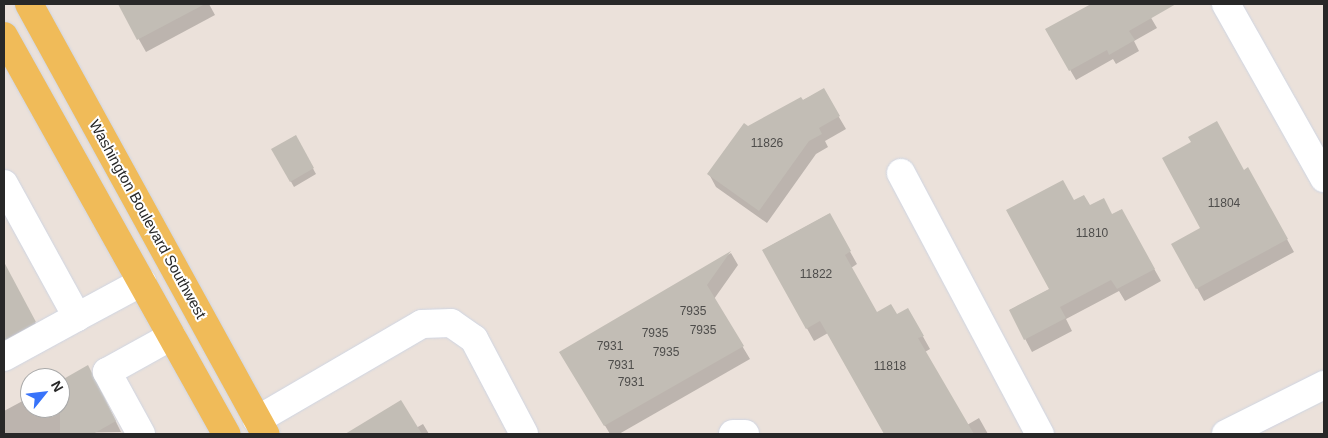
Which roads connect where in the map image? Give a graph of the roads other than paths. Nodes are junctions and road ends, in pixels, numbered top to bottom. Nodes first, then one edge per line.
1 (29, 4) edge
2 (1226, 4) edge
3 (4, 36) edge
4 (901, 173) dead end
5 (1324, 178) edge
6 (4, 184) edge
7 (142, 282) junction
8 (77, 317) junction
9 (172, 336) junction
10 (4, 357) edge
11 (1324, 385) edge
12 (261, 427) edge
13 (141, 434) edge
14 (226, 434) edge
15 (524, 434) edge
16 (733, 434) edge
17 (745, 434) edge
18 (1040, 434) edge
19 (1226, 434) edge

1 - 12 main road, Washington Boulevard Southwest
2 - 5 street
3 - 7 main road
4 - 18 street
6 - 8 street
7 - 8 street
7 - 9 main road
8 - 10 street
9 - 13 street
9 - 14 main road
11 - 19 street
12 - 15 street
16 - 17 street

